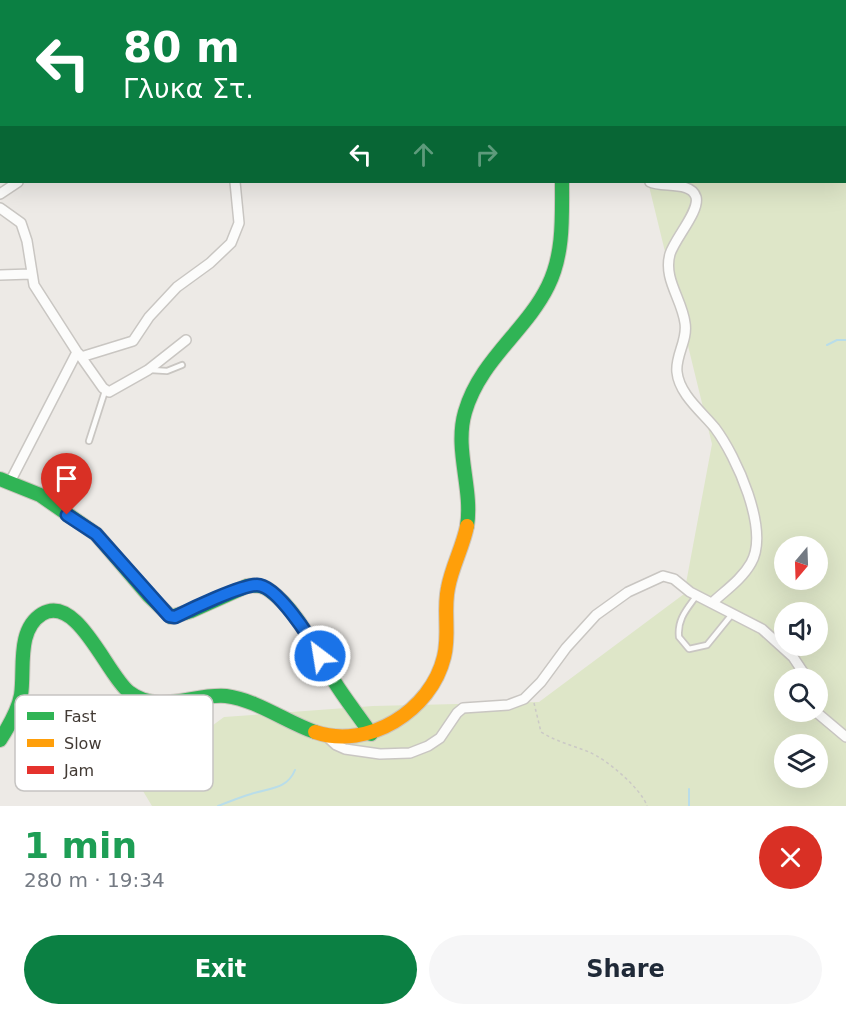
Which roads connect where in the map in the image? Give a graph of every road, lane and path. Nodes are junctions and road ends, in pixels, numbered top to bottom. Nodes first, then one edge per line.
1 (16, 183) edge
2 (235, 183) edge
3 (562, 183) edge
4 (656, 183) edge
5 (0, 194) edge
6 (0, 208) edge
7 (31, 274) junction
8 (0, 275) edge
9 (186, 340) dead end
10 (79, 354) junction
11 (182, 365) dead end
12 (148, 370) junction
13 (105, 391) junction
14 (89, 441) dead end
15 (5, 480) edge
16 (697, 595) junction
17 (713, 602) junction
18 (734, 613) junction
19 (801, 668) edge
20 (532, 693) junction
21 (20, 695) edge
22 (134, 695) edge
23 (213, 695) edge
24 (15, 712) edge
25 (828, 722) edge
26 (370, 734) junction
27 (324, 735) junction
28 (846, 737) edge
29 (0, 740) edge
30 (647, 806) edge

1 - 5 street
2 - 10 street
3 - 26 main road
4 - 17 street
6 - 7 street
7 - 8 street
7 - 10 street
9 - 12 street
10 - 13 street
10 - 15 street
11 - 12 lane
12 - 13 street
13 - 14 lane
15 - 26 main road
16 - 17 street
16 - 18 lane
16 - 20 street
17 - 18 street
18 - 19 street
20 - 27 street
20 - 30 path
21 - 22 main road
23 - 27 main road
24 - 29 main road
25 - 28 street
26 - 27 main road

